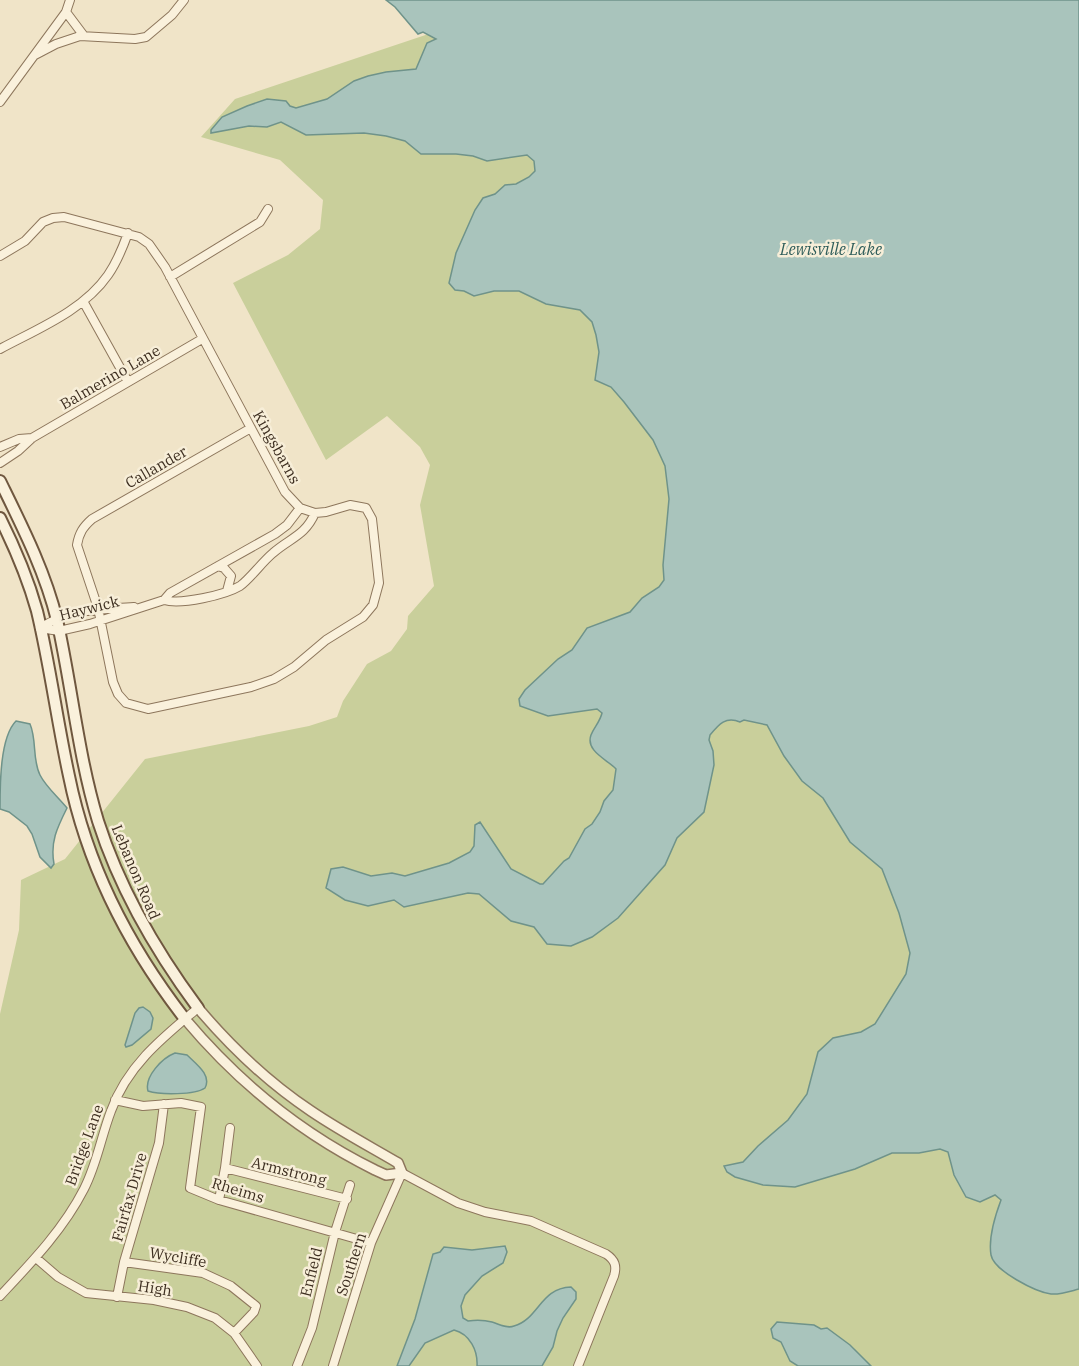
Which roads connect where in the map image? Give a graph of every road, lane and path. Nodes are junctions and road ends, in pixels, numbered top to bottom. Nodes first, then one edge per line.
1 (70, 0) edge
2 (184, 0) edge
3 (66, 12) junction
4 (84, 36) junction
5 (35, 55) junction
6 (0, 100) edge
7 (268, 209) dead end
8 (128, 233) junction
9 (0, 256) edge
10 (170, 277) junction
11 (83, 301) junction
12 (202, 339) junction
13 (0, 349) edge
14 (128, 382) junction
15 (251, 428) junction
16 (32, 438) junction
17 (0, 447) edge
18 (0, 463) edge
19 (0, 481) edge
20 (300, 508) junction
21 (315, 513) junction
22 (0, 518) edge
23 (271, 536) junction
24 (280, 548) junction
25 (218, 566) junction
26 (226, 591) junction
27 (164, 600) junction
28 (144, 606) junction
29 (98, 608) junction
30 (81, 612) junction
31 (56, 618) junction
32 (100, 622) junction
33 (84, 626) junction
34 (40, 628) junction
35 (59, 631) junction
36 (198, 1008) junction
37 (185, 1019) junction
38 (115, 1100) junction
39 (164, 1104) junction
40 (310, 1110) junction
41 (299, 1124) junction
42 (230, 1128) dead end
43 (225, 1168) junction
44 (402, 1173) junction
45 (350, 1185) dead end
46 (347, 1199) junction
47 (219, 1200) junction
48 (335, 1232) junction
49 (370, 1243) junction
50 (36, 1258) junction
51 (124, 1262) junction
52 (0, 1296) edge
53 (117, 1297) junction
54 (234, 1333) junction
55 (256, 1366) edge
56 (297, 1366) edge
57 (333, 1366) edge
58 (578, 1366) edge

1 - 3 street
2 - 4 street
3 - 4 street
3 - 5 street
4 - 5 street
5 - 6 street
7 - 10 street
8 - 9 street, Kingsbarns
8 - 10 street, Kingsbarns
8 - 11 street
10 - 12 street, Kingsbarns
11 - 13 street
11 - 14 street
12 - 14 street, Balmerino Lane
12 - 15 street, Kingsbarns
14 - 16 street, Balmerino Lane
15 - 20 street, Kingsbarns
15 - 29 street, Callander
16 - 17 street, Balmerino Lane
16 - 18 street, Balmerino Lane
19 - 31 main road, Lebanon Road
20 - 21 street
20 - 23 street, Haywick
21 - 24 street, Haywick
21 - 32 street
22 - 34 main road, Lebanon Road
23 - 24 street
23 - 25 street, Haywick
24 - 26 street, Haywick
25 - 26 street
25 - 27 street, Haywick
26 - 27 street, Haywick
27 - 28 street, Haywick
28 - 29 street, Haywick
28 - 32 street, Haywick
29 - 30 street, Haywick
29 - 32 street
30 - 31 street, Haywick
30 - 33 street
31 - 34 street, Haywick
31 - 35 main road, Lebanon Road
32 - 33 street, Haywick
33 - 35 street, Haywick
34 - 35 street, Haywick
34 - 37 main road, Lebanon Road
35 - 36 main road, Lebanon Road
36 - 37 street, Bridge Lane
36 - 40 street, Lebanon Road
37 - 38 street, Bridge Lane
37 - 41 street, Lebanon Road
38 - 39 street, Rheims
38 - 50 street, Bridge Lane
39 - 47 street, Rheims
39 - 51 street, Fairfax Drive
40 - 41 street
40 - 44 street, Lebanon Road
41 - 44 street, Lebanon Road
42 - 43 street
43 - 46 street, Armstrong
43 - 47 street
44 - 49 street, Southern
44 - 58 street, Lebanon Road
45 - 46 street, Enfield
46 - 48 street, Enfield
47 - 48 street, Rheims
48 - 49 street, Rheims
48 - 56 street, Enfield
49 - 57 street, Southern
50 - 52 street, Bridge Lane
50 - 53 street, High
51 - 53 street, Fairfax Drive
51 - 54 street, Wycliffe
53 - 54 street, High
54 - 55 street, High

